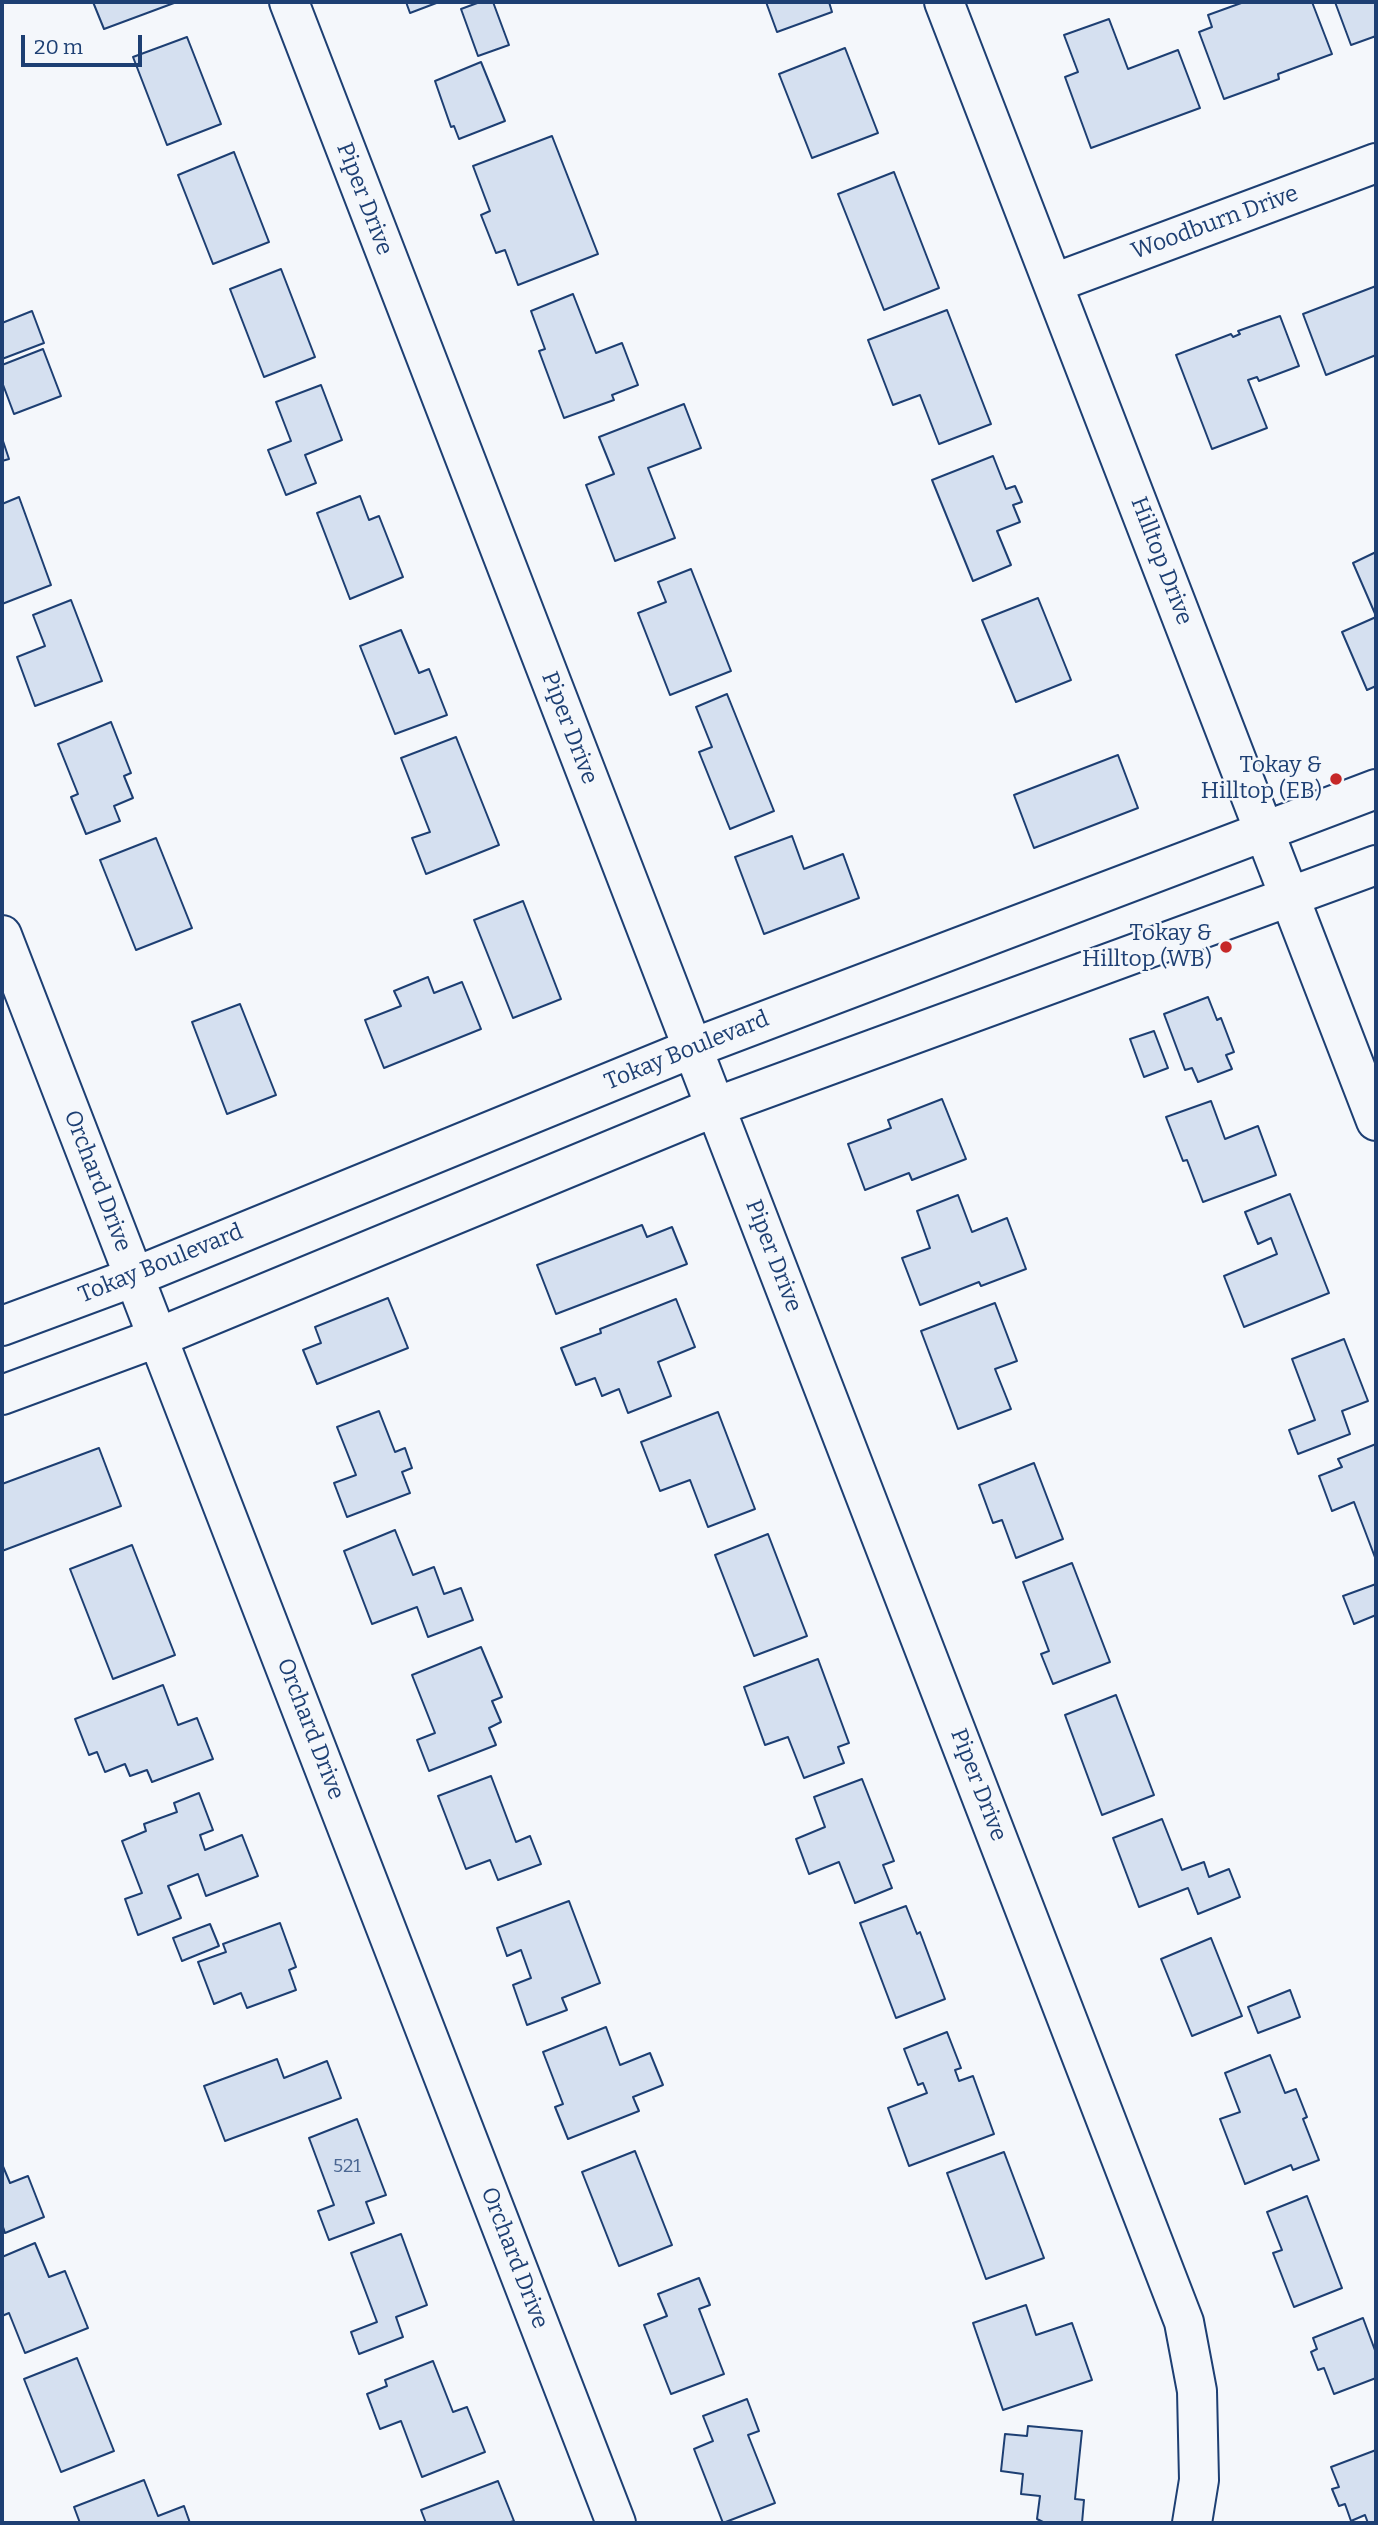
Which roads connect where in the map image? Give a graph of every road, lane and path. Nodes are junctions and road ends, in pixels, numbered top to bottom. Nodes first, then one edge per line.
1 (289, 2) edge
2 (944, 2) edge
3 (1376, 163) edge
4 (1054, 283) junction
5 (1376, 789) edge
6 (1264, 830) junction
7 (1376, 865) edge
8 (1290, 898) junction
9 (2, 935) edge
10 (693, 1048) junction
11 (715, 1107) junction
12 (1376, 1121) edge
13 (134, 1277) junction
14 (2, 1325) edge
15 (159, 1337) junction
16 (2, 1395) edge
17 (616, 2523) edge
18 (1192, 2523) edge

1 - 10 street, Piper Drive
2 - 4 street, Hilltop Drive
3 - 4 street, Woodburn Drive
4 - 6 street, Hilltop Drive
5 - 6 street, Tokay Boulevard
6 - 8 street, Hilltop Drive
6 - 10 street, Tokay Boulevard
7 - 8 street
8 - 11 street
8 - 12 street, Hilltop Drive
9 - 13 street, Orchard Drive
10 - 11 street, Piper Drive
10 - 13 street, Tokay Boulevard
11 - 15 street
11 - 18 street, Piper Drive
13 - 14 street, Tokay Boulevard
13 - 15 street, Orchard Drive
15 - 16 street
15 - 17 street, Orchard Drive

